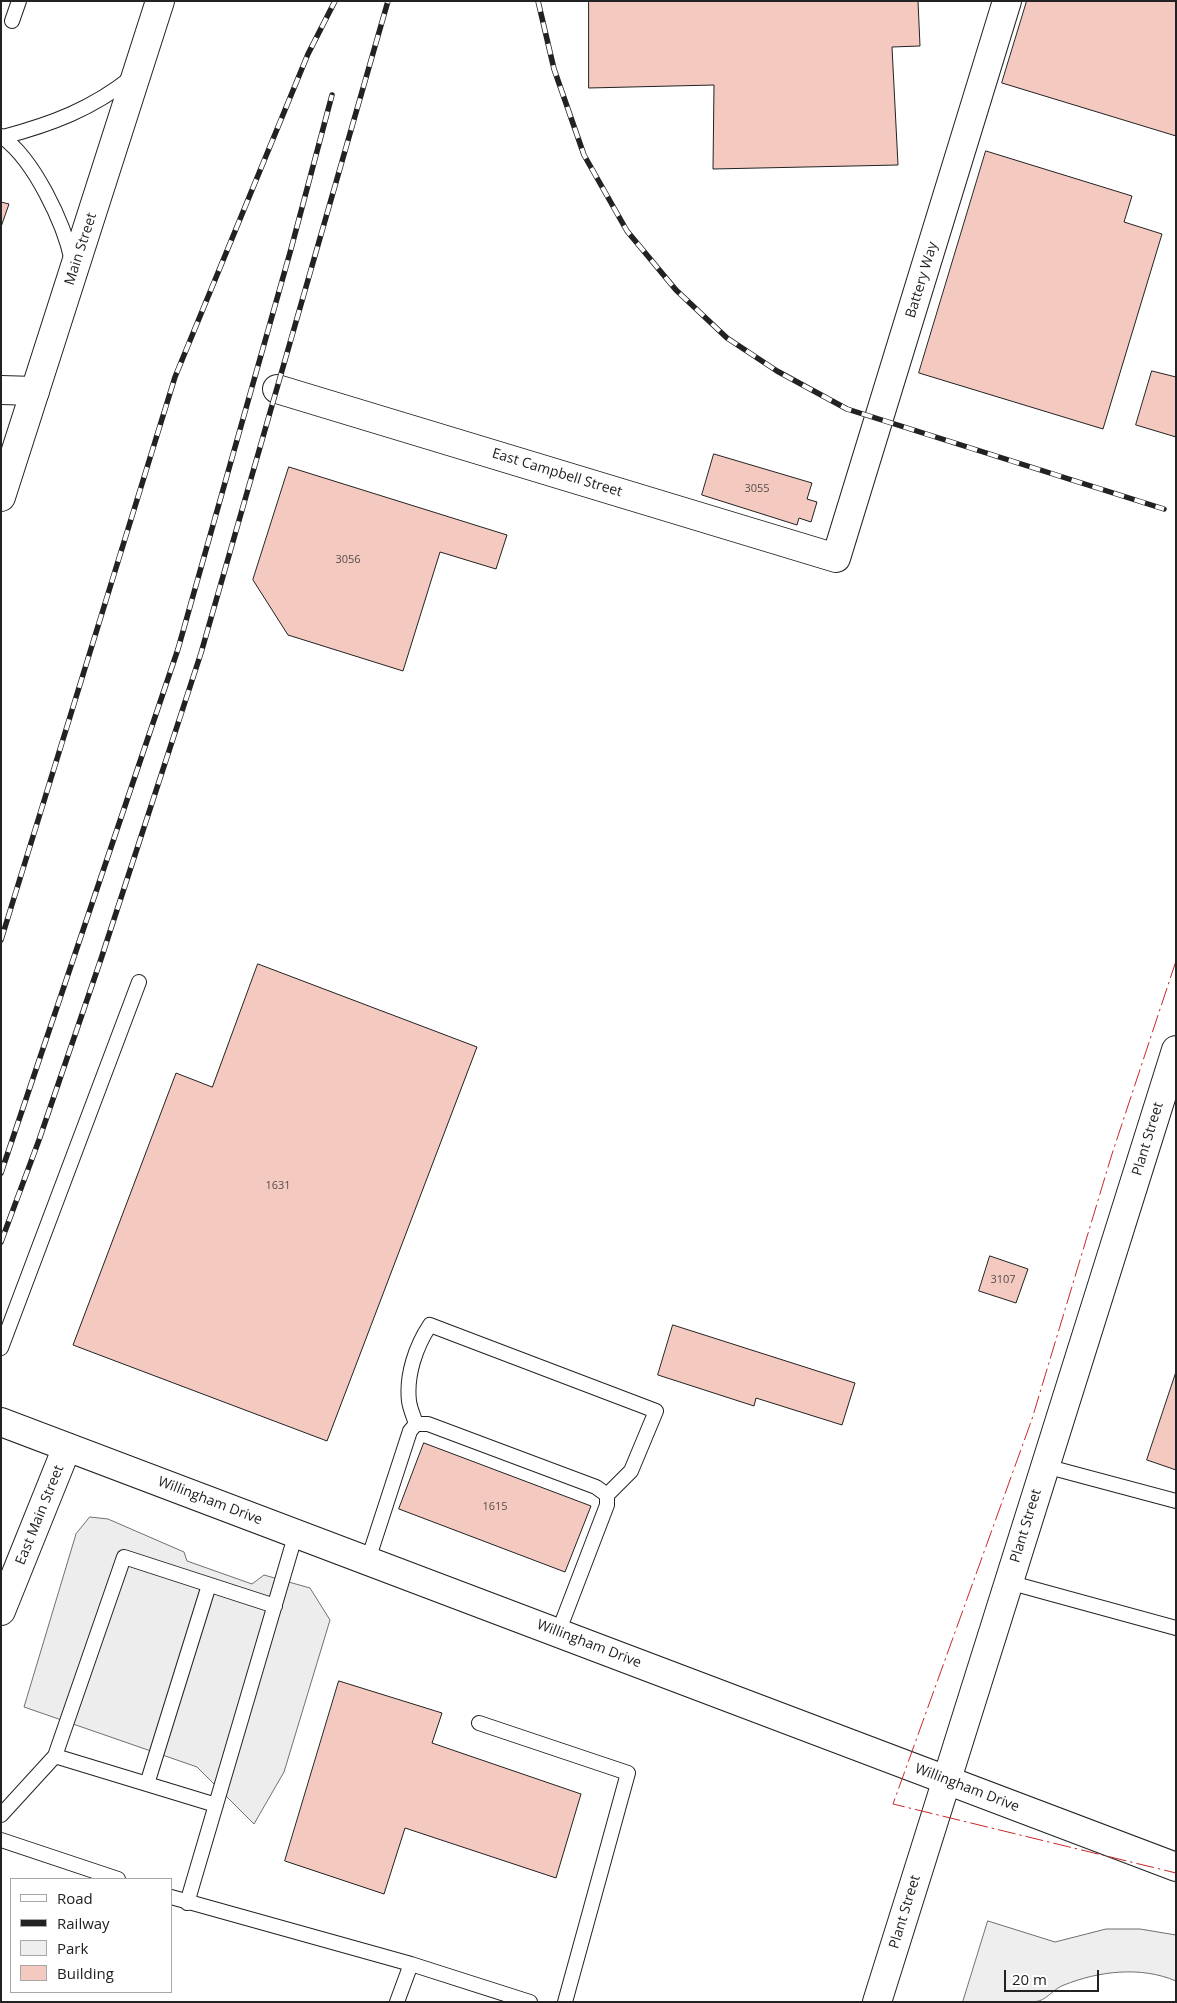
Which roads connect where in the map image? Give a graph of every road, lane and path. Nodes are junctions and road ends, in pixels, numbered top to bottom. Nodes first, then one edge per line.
1 (19, 1) edge
2 (160, 1) edge
3 (1007, 1) edge
4 (12, 20) dead end
5 (137, 73) junction
6 (2, 136) edge
7 (74, 269) junction
8 (277, 389) dead end
9 (1, 390) edge
10 (35, 391) junction
11 (1, 497) edge
12 (836, 558) joint
13 (139, 982) dead end
14 (1176, 1050) edge
15 (1, 1348) edge
16 (1, 1422) edge
17 (416, 1424) junction
18 (67, 1447) junction
19 (1045, 1466) junction
20 (607, 1495) junction
21 (1176, 1501) edge
22 (296, 1534) junction
23 (368, 1560) junction
24 (1008, 1582) junction
25 (209, 1584) junction
26 (274, 1606) junction
27 (1, 1611) edge
28 (1176, 1628) edge
29 (558, 1633) junction
30 (479, 1723) dead end
31 (55, 1756) junction
32 (946, 1780) junction
33 (147, 1784) junction
34 (216, 1805) junction
35 (1, 1815) edge
36 (1, 1840) edge
37 (1176, 1867) edge
38 (115, 1878) edge
39 (172, 1897) edge
40 (188, 1903) junction
41 (411, 1964) junction
42 (397, 2002) edge
43 (530, 2002) edge
44 (565, 2002) edge
45 (877, 2002) edge

1 - 4 lane
2 - 5 street, Main Street
3 - 12 street, Battery Way
5 - 6 lane
5 - 7 street, Main Street
6 - 7 lane
7 - 10 street, Main Street
8 - 12 street, East Campbell Street
9 - 10 street
10 - 11 street, Main Street
13 - 15 lane
14 - 19 street, Plant Street
16 - 18 street, Willingham Drive
17 - 20 lane
17 - 20 lane
17 - 23 lane
18 - 22 street, Willingham Drive
18 - 27 street, East Main Street
19 - 21 lane
19 - 24 street, Plant Street
20 - 29 lane
22 - 23 street, Willingham Drive
22 - 26 lane
23 - 29 street, Willingham Drive
24 - 28 lane
24 - 32 street, Plant Street
25 - 26 lane
25 - 31 lane
25 - 33 lane
26 - 34 lane
29 - 32 street, Willingham Drive
30 - 44 lane
31 - 33 lane
31 - 35 lane
32 - 37 street, Willingham Drive
32 - 45 street, Plant Street
33 - 34 lane
34 - 40 lane
36 - 38 lane
39 - 40 lane
40 - 41 lane
41 - 42 lane
41 - 43 lane

